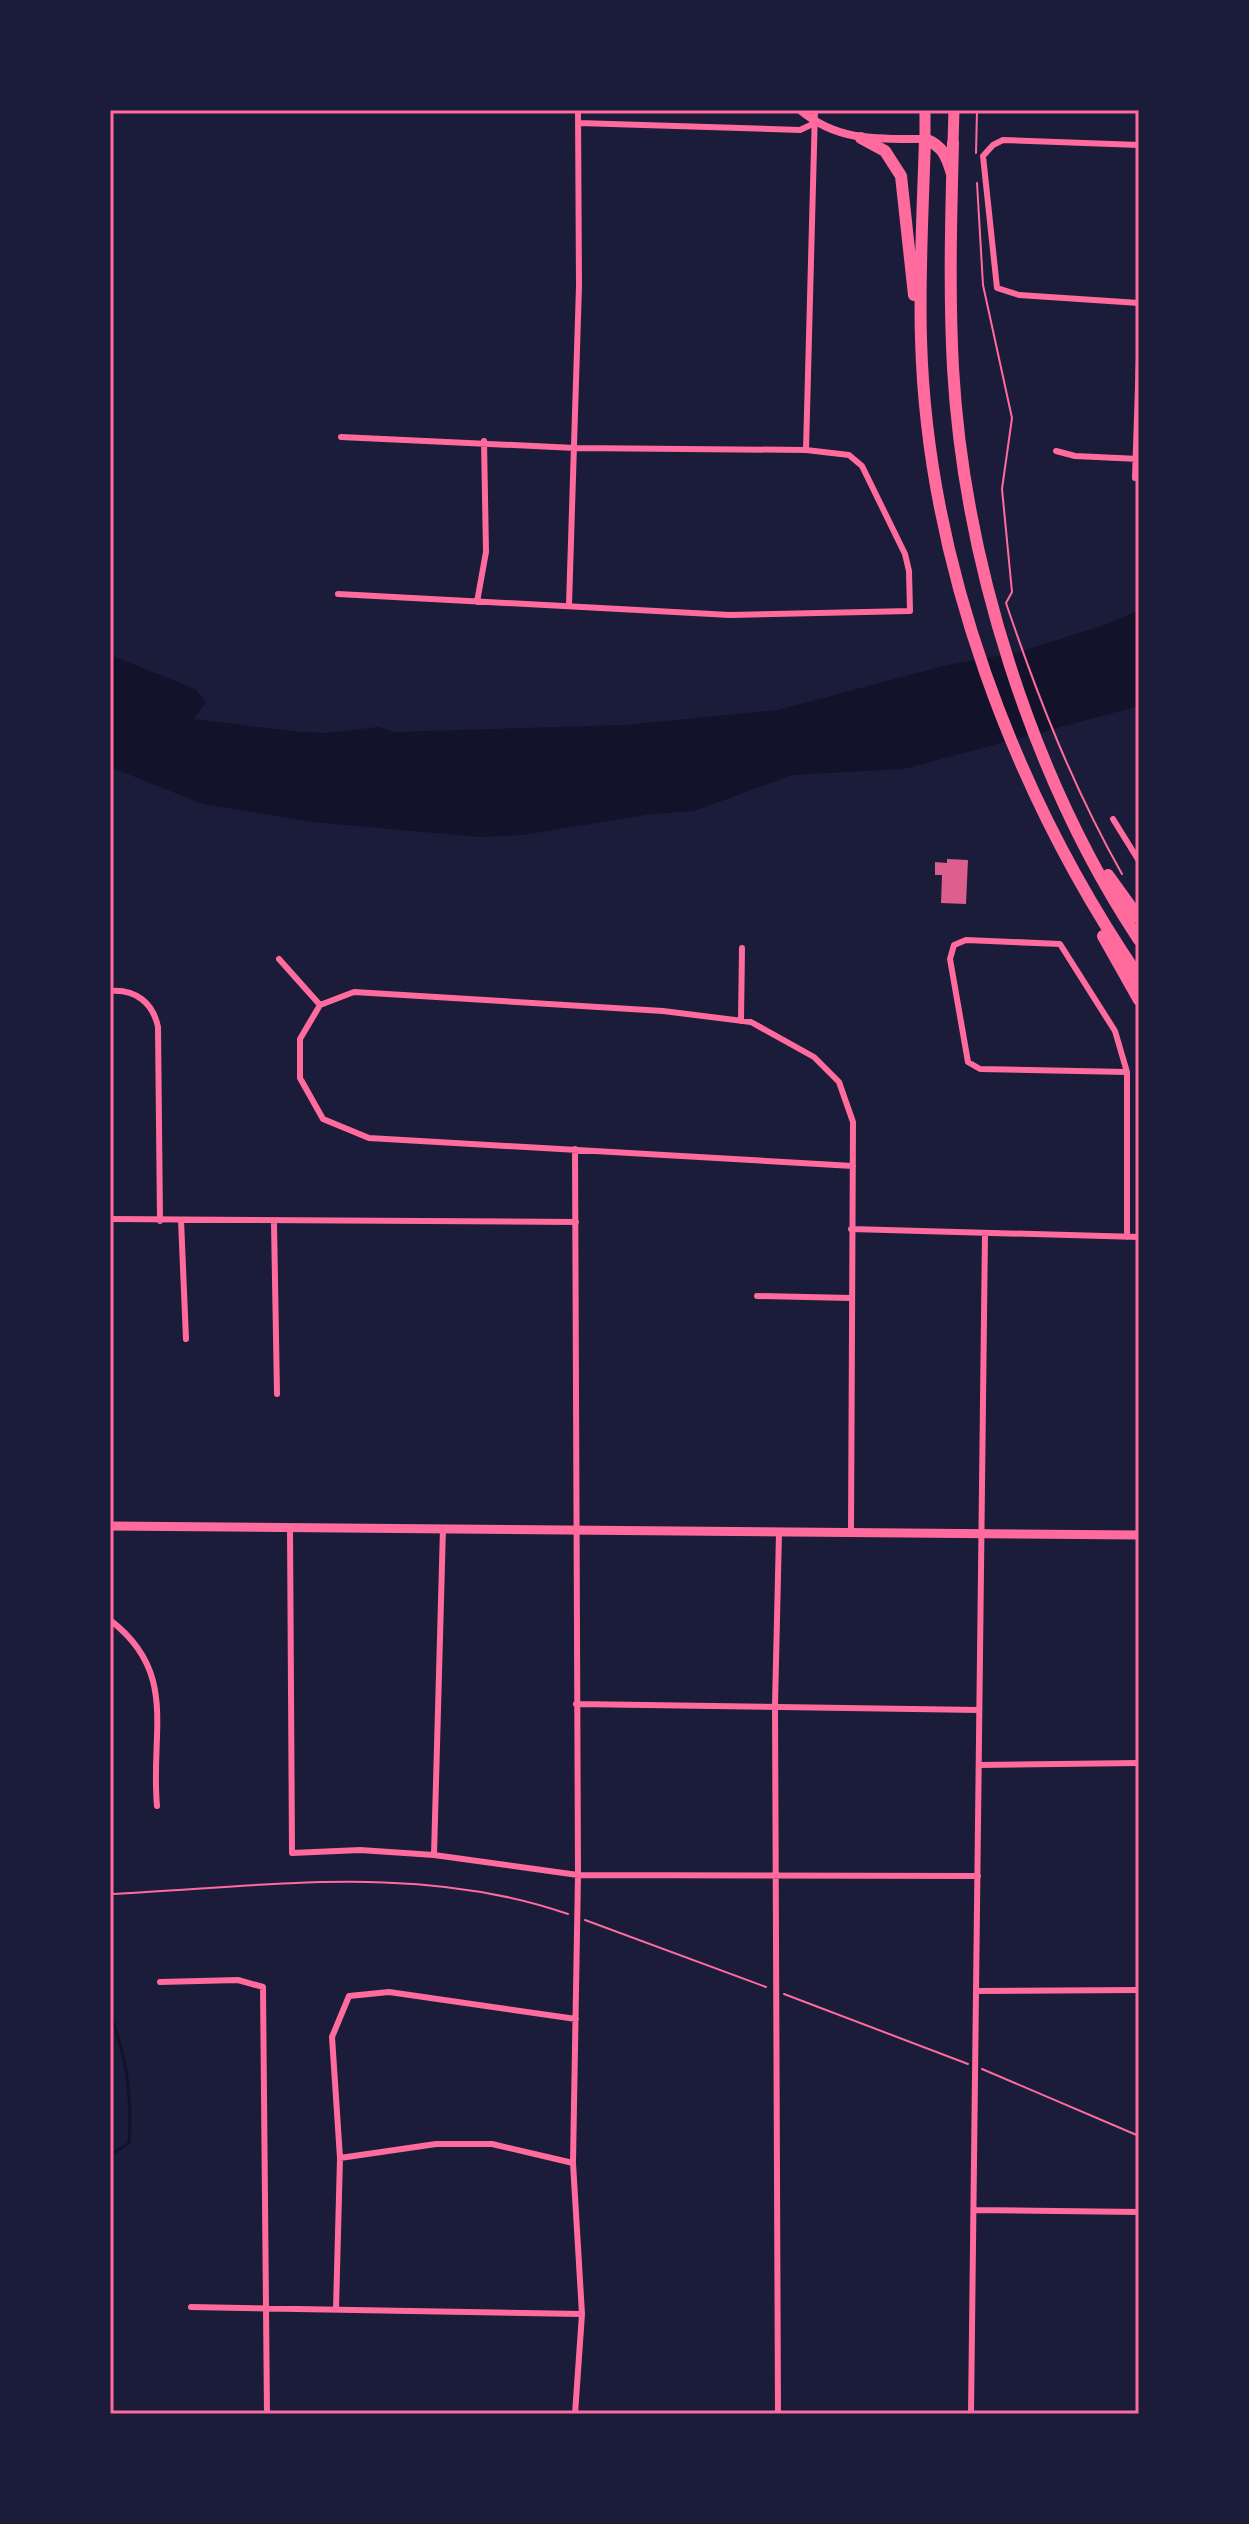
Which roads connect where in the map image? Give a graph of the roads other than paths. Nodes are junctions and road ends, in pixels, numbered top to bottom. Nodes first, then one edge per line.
1 (578, 110) edge
2 (800, 110) edge
3 (815, 110) edge
4 (925, 110) edge
5 (954, 110) edge
6 (579, 123) junction
7 (815, 123) junction
8 (861, 138) junction
9 (925, 139) junction
10 (953, 143) joint
11 (1139, 145) edge
12 (952, 174) junction
13 (1139, 303) edge
14 (921, 341) junction
15 (1139, 356) edge
16 (341, 437) dead end
17 (484, 441) junction
18 (575, 448) junction
19 (806, 450) junction
20 (1056, 451) dead end
21 (1138, 459) edge
22 (1135, 478) dead end
23 (338, 594) dead end
24 (477, 602) junction
25 (569, 605) junction
26 (1113, 819) dead end
27 (1080, 836) junction
28 (1139, 861) edge
29 (1076, 879) junction
30 (1139, 918) edge
31 (1139, 940) edge
32 (742, 948) dead end
33 (279, 959) dead end
34 (1139, 977) edge
35 (110, 991) edge
36 (1139, 1000) edge
37 (320, 1005) junction
38 (741, 1021) junction
39 (1127, 1072) junction
40 (575, 1149) junction
41 (853, 1166) junction
42 (110, 1219) edge
43 (181, 1220) junction
44 (160, 1221) junction
45 (576, 1222) junction
46 (274, 1223) junction
47 (851, 1229) junction
48 (985, 1233) junction
49 (1127, 1237) junction
50 (1139, 1237) edge
51 (757, 1296) dead end
52 (851, 1298) junction
53 (186, 1339) dead end
54 (277, 1394) dead end
55 (110, 1526) edge
56 (290, 1527) junction
57 (443, 1528) junction
58 (576, 1530) junction
59 (779, 1533) junction
60 (851, 1534) junction
61 (981, 1535) junction
62 (1139, 1535) edge
63 (110, 1620) edge
64 (576, 1704) junction
65 (775, 1705) junction
66 (979, 1710) junction
67 (1139, 1763) edge
68 (979, 1765) junction
69 (157, 1806) dead end
70 (434, 1855) junction
71 (777, 1874) junction
72 (578, 1875) junction
73 (978, 1876) junction
74 (160, 1982) dead end
75 (1139, 1990) edge
76 (976, 1991) junction
77 (576, 2019) junction
78 (340, 2158) junction
79 (573, 2163) junction
80 (974, 2210) junction
81 (1139, 2212) edge
82 (191, 2307) dead end
83 (267, 2308) junction
84 (336, 2309) junction
85 (582, 2314) junction
86 (267, 2414) edge
87 (575, 2414) edge
88 (778, 2414) edge
89 (971, 2414) edge

1 - 6 street
2 - 7 street
3 - 7 street
4 - 9 highway
5 - 10 highway
6 - 7 street
6 - 18 street
7 - 8 street
7 - 19 street
8 - 9 street
8 - 14 highway
9 - 12 highway
9 - 14 highway
10 - 12 highway
11 - 13 street
12 - 27 highway
14 - 29 highway
15 - 21 street
16 - 17 street
17 - 18 street
17 - 24 street
18 - 19 street
18 - 25 street
19 - 25 street
20 - 21 street
21 - 22 street
23 - 24 street
24 - 25 street
26 - 28 street
27 - 30 highway
27 - 31 highway
29 - 34 highway
29 - 36 highway
32 - 38 street
33 - 37 street
35 - 44 street
37 - 38 street
37 - 40 street
38 - 41 street
39 - 39 street
39 - 49 street
40 - 41 street
40 - 45 street
41 - 47 street
42 - 44 street
43 - 44 street
43 - 46 street
43 - 53 street
45 - 46 street
45 - 58 street
46 - 54 street
47 - 48 street
47 - 52 street
48 - 49 street
48 - 61 street
49 - 50 street
51 - 52 street
52 - 60 street
55 - 56 main road
56 - 57 main road
56 - 70 street
57 - 58 main road
57 - 70 street
58 - 59 main road
58 - 64 street
59 - 60 main road
59 - 65 street
60 - 61 main road
61 - 62 main road
61 - 66 street
63 - 69 street
64 - 65 street
64 - 72 street
65 - 66 street
65 - 71 street
66 - 68 street
67 - 68 street
68 - 73 street
70 - 72 street
71 - 72 street
71 - 73 street
71 - 88 street
72 - 77 street
73 - 76 street
74 - 83 street
75 - 76 street
76 - 80 street
77 - 78 street
77 - 79 street
78 - 79 street
78 - 84 street
79 - 85 street
80 - 81 street
80 - 89 street
82 - 83 street
83 - 84 street
83 - 86 street
84 - 85 street
85 - 87 street

